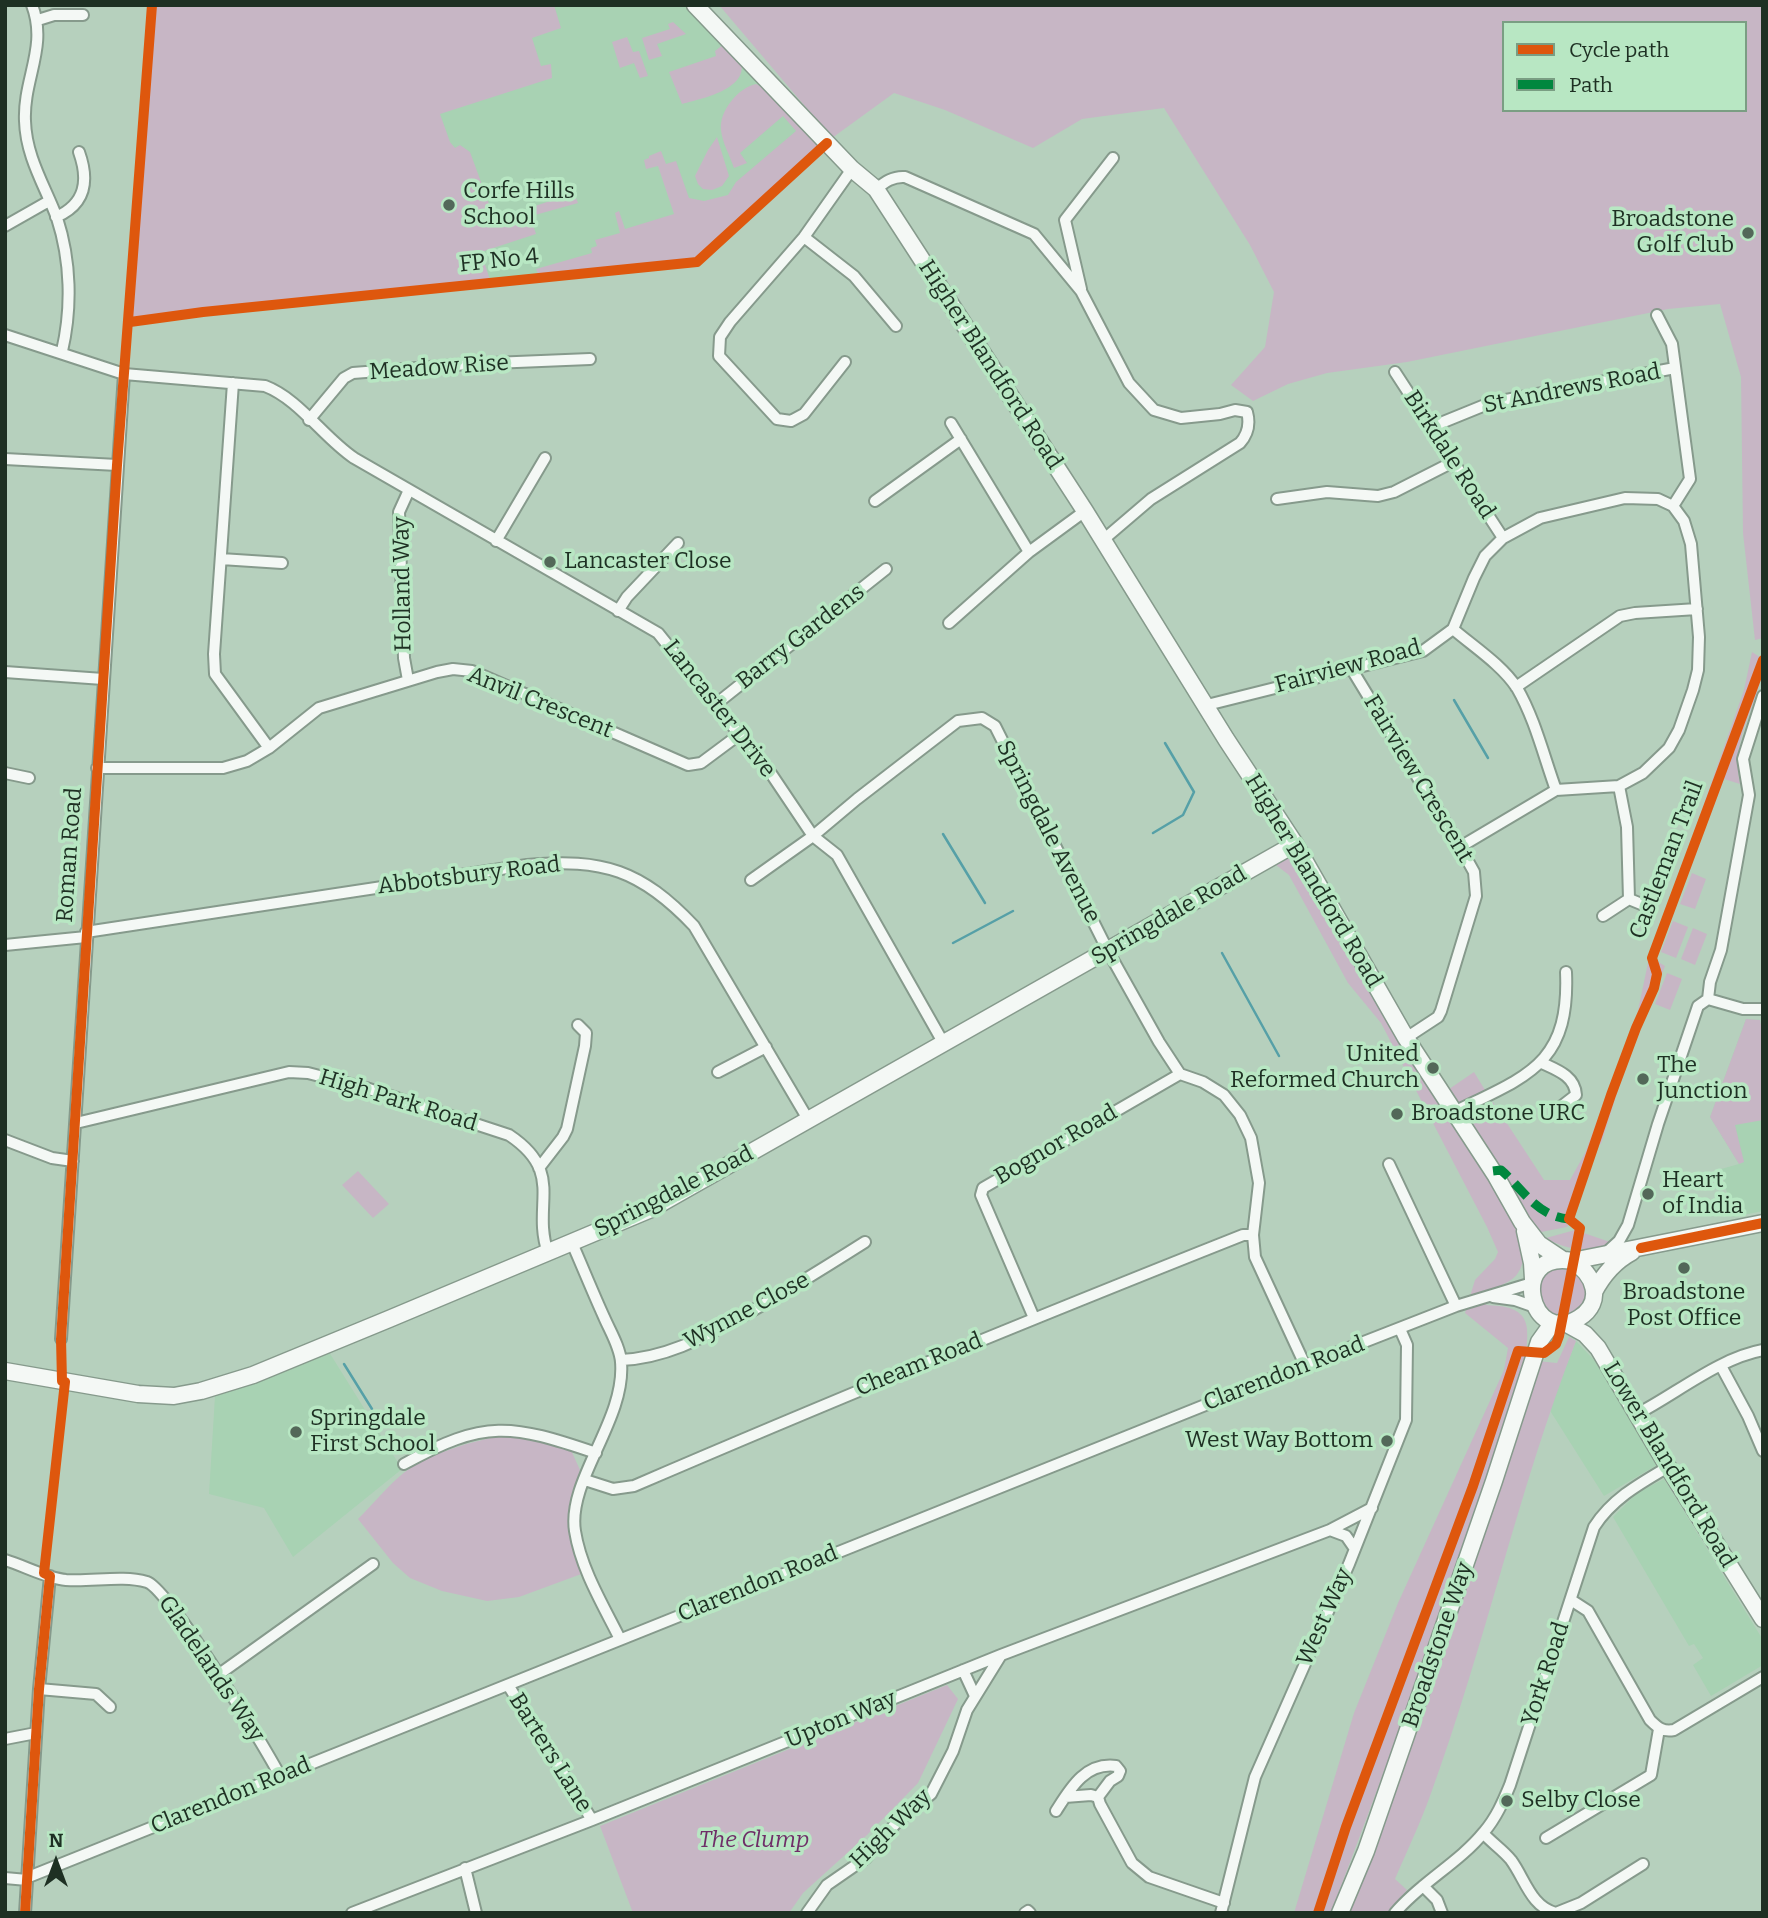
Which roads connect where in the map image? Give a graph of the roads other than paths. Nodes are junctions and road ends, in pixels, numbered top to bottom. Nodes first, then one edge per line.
1 (32, 5) edge
2 (695, 5) edge
3 (83, 15) dead end
4 (38, 20) junction
5 (79, 152) dead end
6 (1113, 158) dead end
7 (852, 169) junction
8 (876, 189) junction
9 (49, 201) junction
10 (56, 217) junction
11 (5, 226) edge
12 (804, 237) junction
13 (1081, 291) junction
14 (1657, 314) dead end
15 (896, 326) dead end
16 (5, 335) edge
17 (62, 351) junction
18 (590, 359) dead end
19 (845, 362) dead end
20 (1675, 368) junction
21 (1395, 372) dead end
22 (124, 374) junction
23 (233, 383) junction
24 (309, 420) junction
25 (951, 423) dead end
26 (1431, 427) junction
27 (961, 439) junction
28 (545, 458) dead end
29 (5, 459) edge
30 (1453, 462) junction
31 (117, 465) junction
32 (409, 490) junction
33 (1277, 499) dead end
34 (875, 501) dead end
35 (1673, 506) junction
36 (1085, 511) junction
37 (1503, 538) junction
38 (1103, 540) junction
39 (496, 541) junction
40 (678, 543) dead end
41 (1029, 552) junction
42 (221, 559) junction
43 (282, 563) dead end
44 (886, 569) dead end
45 (1697, 609) junction
46 (618, 611) junction
47 (949, 623) dead end
48 (1453, 629) junction
49 (1351, 668) junction
50 (5, 672) edge
51 (103, 680) junction
52 (408, 680) junction
53 (1516, 687) junction
54 (1763, 696) edge
55 (716, 704) junction
56 (1207, 705) junction
57 (740, 734) junction
58 (269, 748) junction
59 (97, 768) junction
60 (5, 773) edge
61 (29, 778) dead end
62 (1619, 786) junction
63 (1556, 790) junction
64 (813, 836) junction
65 (1295, 844) junction
66 (1460, 846) junction
67 (751, 880) dead end
68 (1629, 899) junction
69 (1651, 908) dead end
70 (1603, 916) dead end
71 (86, 934) junction
72 (5, 945) edge
73 (1108, 951) junction
74 (1566, 972) dead end
75 (1708, 999) junction
76 (1763, 1009) edge
77 (578, 1025) dead end
78 (1405, 1038) junction
79 (944, 1044) junction
80 (766, 1047) junction
81 (1542, 1063) junction
82 (718, 1072) dead end
83 (1180, 1074) junction
84 (1558, 1109) dead end
85 (1454, 1112) junction
86 (809, 1121) junction
87 (76, 1124) junction
88 (5, 1140) edge
89 (73, 1161) junction
90 (1389, 1164) dead end
91 (539, 1168) junction
92 (1522, 1222) junction
93 (1763, 1223) edge
94 (1254, 1235) junction
95 (865, 1242) dead end
96 (572, 1243) junction
97 (1641, 1248) junction
98 (548, 1253) junction
99 (1604, 1254) junction
100 (1568, 1260) junction
101 (1533, 1281) junction
102 (1594, 1294) junction
103 (1491, 1296) junction
104 (1456, 1306) junction
105 (1536, 1309) junction
106 (1034, 1318) junction
107 (1563, 1323) junction
108 (1400, 1329) junction
109 (61, 1339) dead end
110 (1598, 1348) junction
111 (1763, 1350) edge
112 (621, 1360) junction
113 (1305, 1365) junction
114 (1721, 1366) junction
115 (5, 1371) edge
116 (1528, 1374) junction
117 (1637, 1414) junction
118 (1763, 1451) edge
119 (596, 1453) junction
120 (404, 1464) dead end
121 (1668, 1467) junction
122 (585, 1480) junction
123 (1372, 1508) junction
124 (1330, 1530) junction
125 (1355, 1549) junction
126 (5, 1560) edge
127 (373, 1564) dead end
128 (50, 1576) junction
129 (1571, 1600) junction
130 (1763, 1619) edge
131 (620, 1639) junction
132 (1001, 1655) junction
133 (963, 1670) junction
134 (218, 1675) junction
135 (1763, 1678) edge
136 (508, 1685) junction
137 (39, 1689) junction
138 (975, 1696) junction
139 (110, 1707) dead end
140 (1658, 1729) junction
141 (36, 1733) junction
142 (5, 1739) edge
143 (280, 1776) junction
144 (1065, 1797) junction
145 (1098, 1797) junction
146 (1056, 1811) dead end
147 (592, 1820) junction
148 (1483, 1833) junction
149 (1546, 1838) dead end
150 (1643, 1864) dead end
151 (465, 1868) junction
152 (5, 1878) edge
153 (27, 1879) junction
154 (1423, 1886) junction
155 (1223, 1908) edge
156 (25, 1913) edge
157 (352, 1913) edge
158 (476, 1913) edge
159 (807, 1913) edge
160 (1340, 1913) edge
161 (1395, 1913) edge
162 (1441, 1913) edge
163 (1556, 1913) edge

1 - 4 street
2 - 7 street, Higher Blandford Road
3 - 4 street
4 - 9 street
5 - 10 street
6 - 13 street
7 - 8 street, Higher Blandford Road
7 - 12 street
8 - 13 street
8 - 36 street, Higher Blandford Road
9 - 10 street
9 - 11 street
10 - 17 street
12 - 15 street
12 - 19 street
13 - 38 street
14 - 20 street
16 - 17 street, Lancaster Drive
17 - 22 street, Lancaster Drive
18 - 24 street, Meadow Rise
20 - 26 street, St Andrews Road
20 - 35 street
21 - 26 street, Birkdale Road
22 - 23 street, Lancaster Drive
22 - 31 street, Roman Road
23 - 24 street, Lancaster Drive
23 - 42 street
24 - 32 street, Lancaster Drive
25 - 27 street
26 - 30 street, Birkdale Road
27 - 34 street
27 - 41 street
28 - 39 street
29 - 31 street
30 - 33 street
30 - 37 street, Birkdale Road
31 - 51 street, Roman Road
32 - 39 street, Lancaster Drive
32 - 52 street, Holland Way
35 - 37 street
35 - 45 street
36 - 38 street, Higher Blandford Road
36 - 41 street
37 - 48 street
38 - 56 street, Higher Blandford Road
39 - 46 street, Lancaster Drive
40 - 46 street
41 - 47 street
42 - 43 street
42 - 58 street
44 - 55 street, Barry Gardens
45 - 53 street
45 - 62 street
46 - 55 street, Lancaster Drive
48 - 49 street, Fairview Road
48 - 53 street
49 - 56 street, Fairview Road
49 - 66 street, Fairview Crescent
50 - 51 street
51 - 59 street, Roman Road
52 - 57 street, Anvil Crescent
52 - 58 street, Anvil Crescent
53 - 63 street
54 - 75 street
55 - 57 street, Lancaster Drive
56 - 65 street, Higher Blandford Road
57 - 64 street, Lancaster Drive
58 - 59 street, Anvil Crescent
59 - 71 street, Roman Road
60 - 61 street
62 - 63 street
62 - 68 street
63 - 66 street
64 - 67 street, Springdale Avenue
64 - 73 street, Springdale Avenue
64 - 79 street
65 - 73 street, Springdale Road
65 - 78 street, Higher Blandford Road
66 - 78 street, Fairview Crescent
68 - 69 street
68 - 70 street
71 - 72 street, Abbotsbury Road
71 - 80 street, Abbotsbury Road
71 - 87 street, Roman Road
73 - 79 street, Springdale Road
73 - 83 street, Springdale Avenue
74 - 81 street
75 - 76 street
75 - 99 street
77 - 91 street
78 - 85 street, Higher Blandford Road
79 - 86 street, Springdale Road
80 - 82 street
80 - 86 street, Abbotsbury Road
81 - 84 street
81 - 85 street
83 - 94 street
83 - 106 street, Bognor Road
85 - 92 street, Higher Blandford Road
86 - 96 street, Springdale Road
87 - 89 street, Roman Road
87 - 91 street, High Park Road
88 - 89 street
89 - 109 street, Roman Road
90 - 104 street
91 - 98 street
92 - 100 street, Higher Blandford Road
92 - 101 street, Higher Blandford Road
93 - 97 street
94 - 106 street, Cheam Road
94 - 113 street
95 - 112 street, Wynne Close
96 - 98 street, Springdale Road
96 - 112 street
97 - 99 street
97 - 102 street
98 - 115 street, Springdale Road
99 - 100 street
100 - 101 street
100 - 102 street
101 - 103 street, Clarendon Road
101 - 105 street
102 - 107 street
102 - 110 street, Lower Blandford Road
103 - 104 street, Clarendon Road
103 - 105 street, Clarendon Road
104 - 108 street, Clarendon Road
105 - 107 street
105 - 116 street, Broadstone Way
106 - 122 street, Cheam Road
107 - 110 street, Lower Blandford Road
107 - 116 street, Broadstone Way
108 - 113 street, Clarendon Road
108 - 123 street, West Way
110 - 117 street, Lower Blandford Road
111 - 114 street
112 - 119 street
113 - 131 street, Clarendon Road
114 - 117 street
114 - 118 street
116 - 160 street, Broadstone Way
117 - 121 street, Lower Blandford Road
119 - 120 street
119 - 122 street
121 - 129 street, York Road
121 - 130 street, Lower Blandford Road
122 - 131 street
123 - 124 street, Upton Way
123 - 125 street, West Way
124 - 125 street
124 - 132 street, Upton Way
125 - 155 street, West Way
126 - 128 street, Gladelands Way
127 - 134 street
128 - 134 street, Gladelands Way
128 - 137 street
129 - 140 street
129 - 148 street, York Road
131 - 136 street, Clarendon Road
132 - 133 street, Upton Way
132 - 138 street, High Way
133 - 138 street
133 - 147 street, Upton Way
134 - 143 street, Gladelands Way
135 - 140 street
136 - 143 street, Clarendon Road
136 - 147 street, Barters Lane
137 - 139 street
137 - 141 street
138 - 159 street, High Way
140 - 149 street
141 - 142 street
141 - 153 street
143 - 153 street, Clarendon Road
144 - 145 street
144 - 145 street
144 - 146 street
145 - 155 street, West Way
147 - 151 street, Upton Way
148 - 154 street, York Road
148 - 163 street
150 - 163 street
151 - 157 street, Upton Way
151 - 158 street
152 - 153 street
153 - 156 street
154 - 161 street, York Road
154 - 162 street

